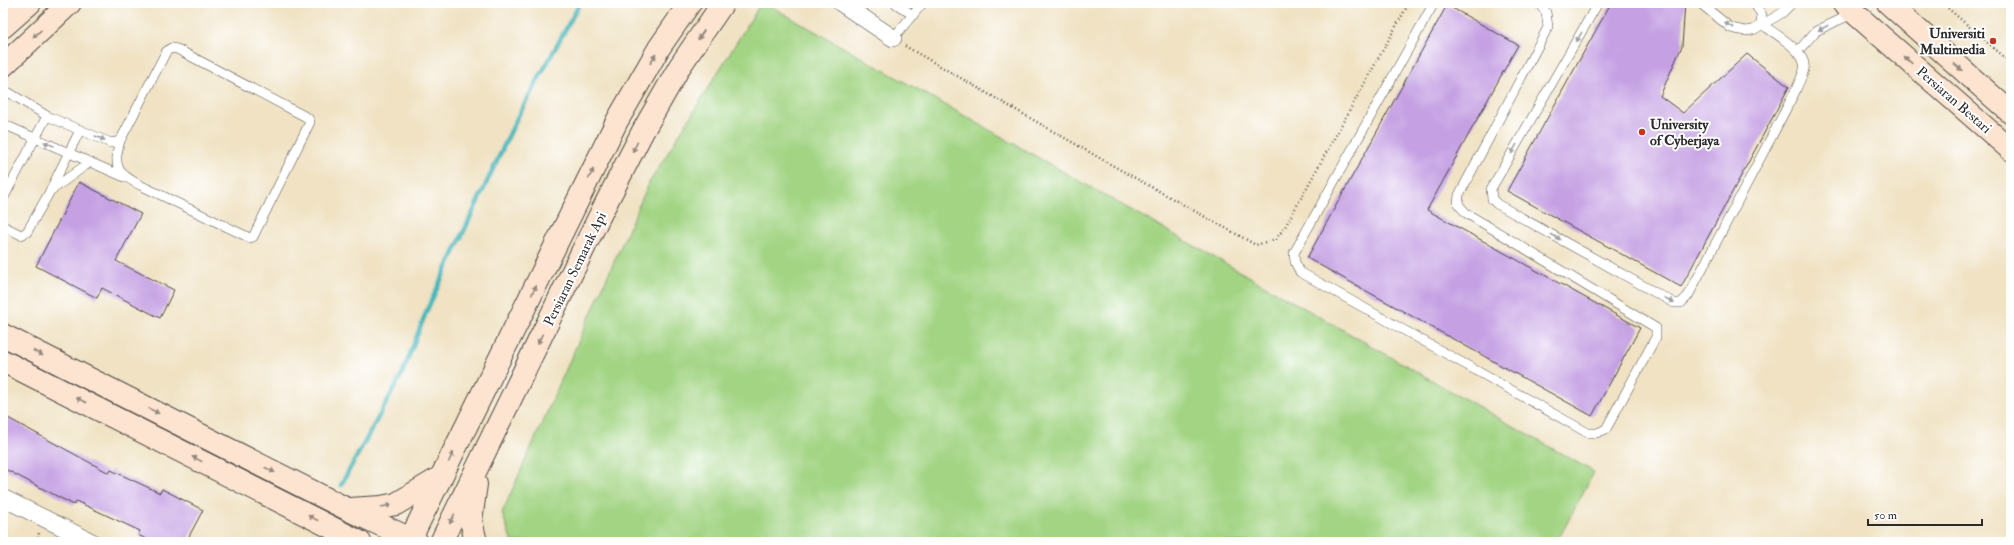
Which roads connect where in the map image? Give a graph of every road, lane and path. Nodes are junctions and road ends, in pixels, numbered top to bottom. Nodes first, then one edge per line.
1 (690, 3) edge
2 (722, 3) edge
3 (841, 3) edge
4 (895, 3) edge
5 (923, 3) edge
6 (1409, 3) edge
7 (1434, 3) edge
8 (1538, 3) edge
9 (1598, 3) edge
10 (1700, 3) edge
11 (1754, 3) edge
12 (1792, 3) edge
13 (1888, 3) edge
14 (1942, 3) edge
15 (66, 5) edge
16 (1849, 8) edge
17 (913, 15) junction
18 (1761, 24) junction
19 (893, 38) junction
20 (1798, 51) junction
21 (2011, 63) edge
22 (3, 66) edge
23 (3, 89) edge
24 (2011, 113) edge
25 (47, 116) junction
26 (3, 124) edge
27 (80, 130) junction
28 (36, 139) junction
29 (120, 141) junction
30 (2011, 150) edge
31 (69, 153) junction
32 (90, 162) junction
33 (124, 177) junction
34 (49, 193) junction
35 (3, 199) edge
36 (3, 226) edge
37 (3, 335) edge
38 (3, 361) edge
39 (479, 465) junction
40 (441, 477) junction
41 (3, 498) edge
42 (347, 509) junction
43 (338, 536) edge
44 (412, 541) edge
45 (92, 542) edge
46 (360, 542) edge
47 (441, 542) edge
48 (476, 542) edge

40 -> 1 main road, Persiaran Semarak Api
2 -> 39 main road, Persiaran Semarak Api
3 - 19 street
4 - 17 lane
5 - 17 lane
6 - 19 path
7 - 8 lane
9 -> 20 lane
18 -> 10 lane
11 - 18 lane
12 - 18 lane
13 -> 24 main road, Persiaran Bestari
14 - 21 path
15 -> 22 main road
16 -> 20 lane
30 -> 16 main road, Persiaran Bestari
17 - 19 lane
18 - 20 lane
23 - 25 lane
25 - 27 lane
25 - 28 lane
26 - 28 lane
27 -> 29 lane
27 - 31 lane
31 -> 28 lane
28 - 35 lane
29 - 33 lane
29 - 33 lane
31 - 32 lane
31 - 34 lane
32 - 33 lane
32 - 34 lane
34 - 36 lane
37 -> 42 main road
43 -> 38 main road
39 -> 47 main road, Persiaran Semarak Api
39 - 48 main road
42 -> 40 main road
40 - 44 main road, Persiaran Semarak Api
41 - 45 street
42 - 44 main road
43 - 46 main road

